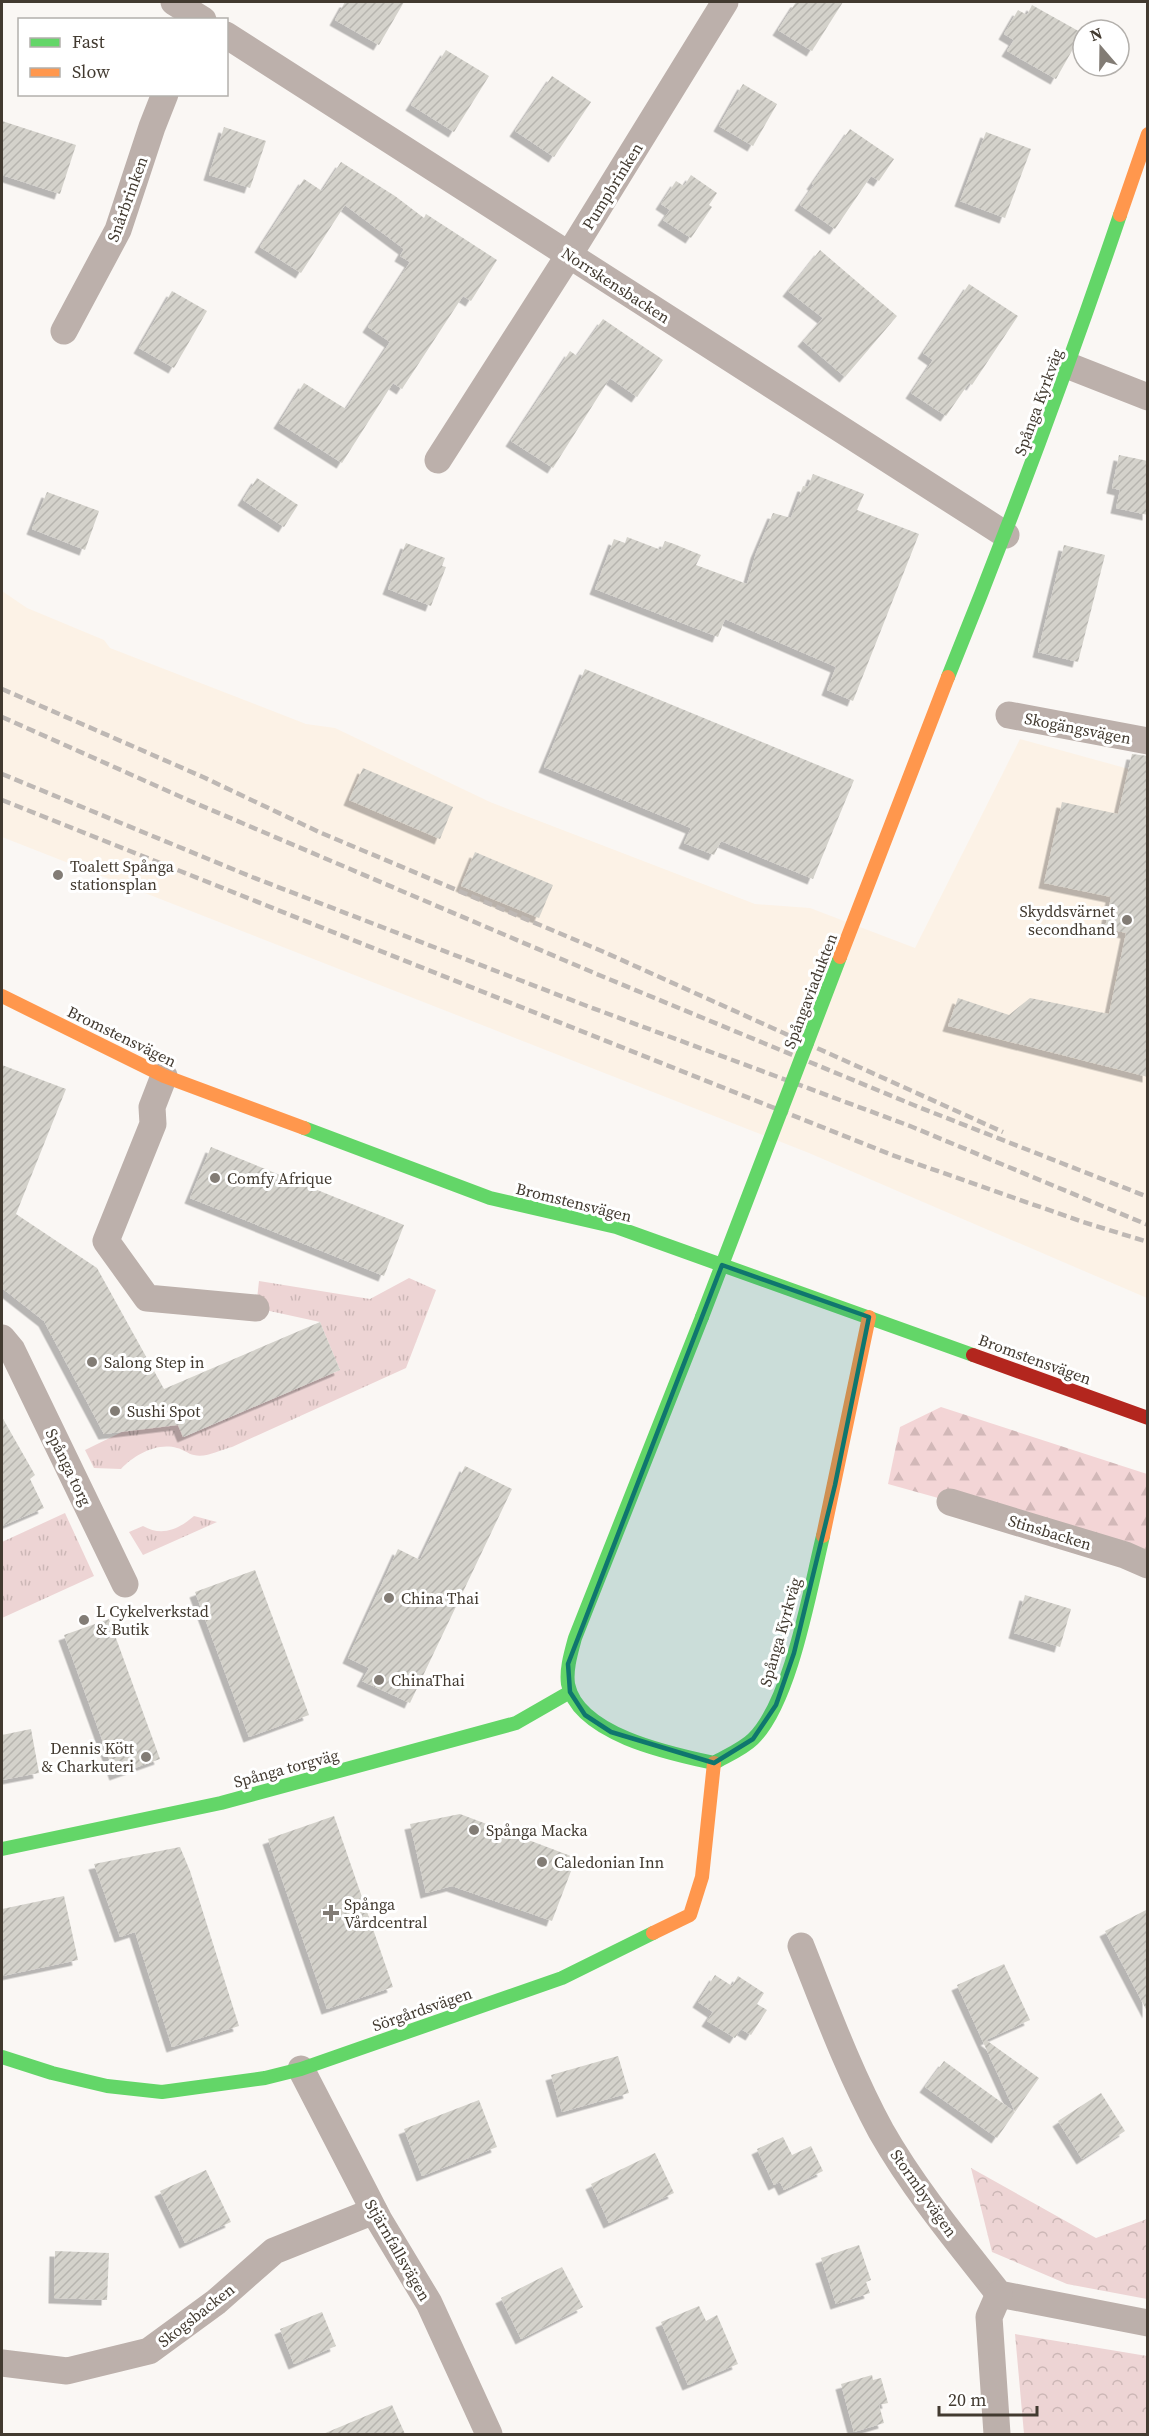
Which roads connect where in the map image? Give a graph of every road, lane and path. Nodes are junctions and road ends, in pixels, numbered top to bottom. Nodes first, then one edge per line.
1 (725, 2) edge
2 (228, 36) edge
3 (164, 96) edge
4 (1148, 134) edge
5 (569, 255) junction
6 (64, 331) dead end
7 (1069, 366) junction
8 (1148, 397) edge
9 (438, 460) dead end
10 (1006, 536) junction
11 (948, 677) joint
12 (1009, 715) dead end
13 (1148, 741) edge
14 (2, 996) edge
15 (164, 1076) junction
16 (256, 1308) dead end
17 (869, 1317) junction
18 (5, 1345) edge
19 (1148, 1418) edge
20 (951, 1502) dead end
21 (1148, 1565) edge
22 (125, 1584) dead end
23 (570, 1692) junction
24 (714, 1763) junction
25 (2, 1849) edge
26 (801, 1946) dead end
27 (2, 2057) edge
28 (301, 2068) junction
29 (374, 2211) junction
30 (999, 2294) junction
31 (1148, 2323) edge
32 (2, 2363) edge
33 (489, 2434) edge
34 (997, 2434) edge

1 - 5 street, Pumpbrinken
2 - 5 street, Norrskensbacken
3 - 6 street, Snårbrinken
4 - 7 street, Spånga Kyrkväg
5 - 9 street, Pumpbrinken
5 - 10 street, Norrskensbacken
7 - 8 street
7 - 10 street, Spånga Kyrkväg
10 - 11 street, Spånga Kyrkväg
11 - 23 street, Spångaviadukten, bridge
12 - 13 street, Skogängsvägen
14 - 15 street, Bromstensvägen
15 - 16 street
15 - 17 street, Bromstensvägen
17 - 19 street, Bromstensvägen
17 - 24 street, Spånga Kyrkväg
18 - 22 street, Spånga torg
20 - 21 street, Stinsbacken
23 - 24 street
23 - 25 street, Spånga torgväg
24 - 28 street, Sörgårdsvägen
26 - 30 street, Stormbyvägen
27 - 28 street, Sörgårdsvägen
28 - 29 street, Stjärnfallsvägen
29 - 32 street, Skogsbacken
29 - 33 street, Stjärnfallsvägen
30 - 31 street
30 - 34 street

